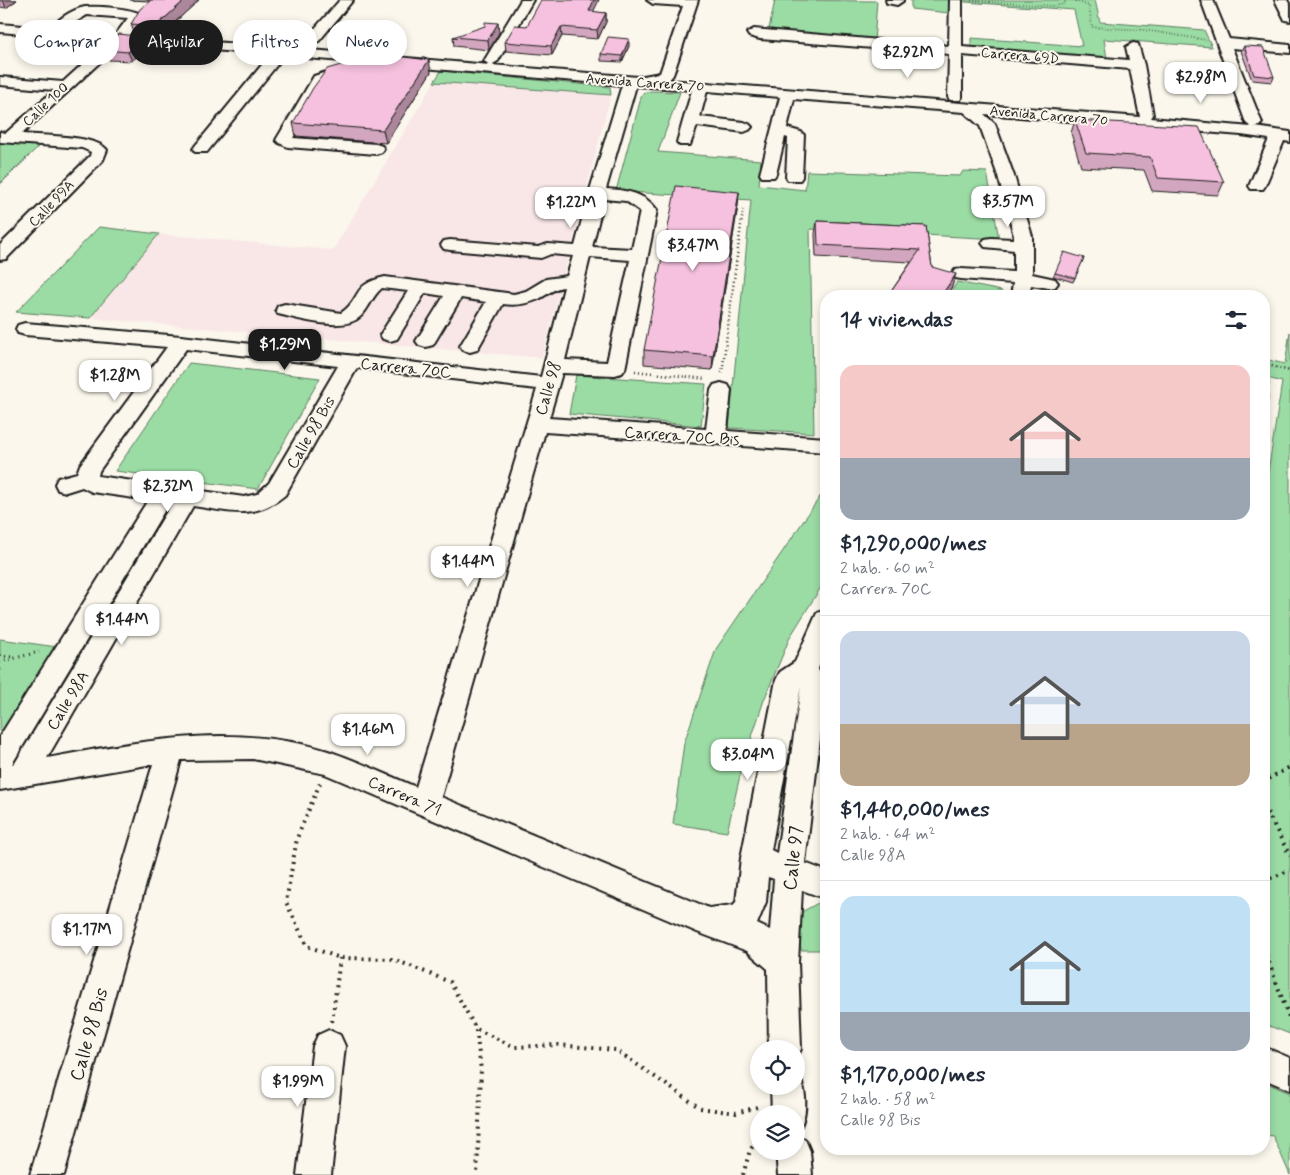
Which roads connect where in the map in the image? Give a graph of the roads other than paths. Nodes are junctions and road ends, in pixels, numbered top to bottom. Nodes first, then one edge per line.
1 (347, 0) edge
2 (527, 0) edge
3 (653, 0) edge
4 (956, 0) edge
5 (1281, 0) edge
6 (692, 1) edge
7 (1210, 6) edge
8 (1197, 12) dead end
9 (1290, 17) edge
10 (0, 20) edge
11 (0, 28) edge
12 (754, 33) dead end
13 (122, 35) junction
14 (317, 41) edge
15 (317, 42) edge
16 (1224, 43) junction
17 (233, 44) edge
18 (1133, 47) dead end
19 (1290, 49) edge
20 (955, 50) junction
21 (491, 60) junction
22 (407, 62) edge
23 (275, 65) edge
24 (305, 65) edge
25 (346, 65) edge
26 (1137, 65) junction
27 (312, 72) junction
28 (666, 74) junction
29 (0, 81) edge
30 (630, 81) junction
31 (64, 86) junction
32 (701, 86) junction
33 (788, 94) junction
34 (955, 97) junction
35 (861, 106) junction
36 (968, 108) junction
37 (817, 110) dead end
38 (1009, 112) junction
39 (1146, 115) junction
40 (917, 119) dead end
41 (691, 121) junction
42 (1248, 126) junction
43 (744, 127) dead end
44 (989, 129) junction
45 (779, 131) junction
46 (1286, 133) edge
47 (5, 137) edge
48 (685, 142) dead end
49 (376, 148) edge
50 (201, 149) dead end
51 (768, 174) dead end
52 (794, 177) dead end
53 (1257, 186) dead end
54 (597, 193) junction
55 (991, 243) dead end
56 (450, 245) dead end
57 (1023, 245) junction
58 (582, 251) junction
59 (0, 255) edge
60 (638, 256) junction
61 (961, 274) dead end
62 (575, 281) junction
63 (419, 287) junction
64 (1021, 288) edge
65 (1046, 290) edge
66 (455, 292) junction
67 (497, 298) junction
68 (285, 310) dead end
69 (318, 316) junction
70 (25, 329) dead end
71 (307, 333) dead end
72 (390, 335) dead end
73 (426, 341) dead end
74 (181, 342) junction
75 (470, 346) dead end
76 (351, 361) junction
77 (552, 374) junction
78 (717, 382) road end
79 (537, 424) junction
80 (716, 437) junction
81 (820, 446) edge
82 (175, 495) junction
83 (820, 642) edge
84 (814, 661) edge
85 (171, 749) junction
86 (0, 760) edge
87 (12, 776) edge
88 (425, 804) junction
89 (755, 858) junction
90 (789, 871) junction
91 (820, 884) edge
92 (708, 922) junction
93 (782, 962) junction
94 (786, 1040) edge
95 (329, 1046) road end
96 (1270, 1066) edge
97 (1290, 1074) edge
98 (794, 1160) edge
99 (47, 1175) edge
100 (314, 1175) edge
101 (795, 1175) edge

1 - 14 street
2 - 21 street
3 - 6 street
4 - 20 street
5 - 9 street
6 - 28 street
7 - 8 street
7 - 16 street
10 - 13 street, Avenida Carrera 70
11 - 13 street, Avenida Carrera 70
12 - 20 street, Carrera 69D
13 - 17 street, Avenida Carrera 70
13 - 31 street, Calle 100
15 - 21 street, Avenida Carrera 70
16 - 19 street
16 - 42 street
18 - 26 street
20 - 26 street, Carrera 69D
20 - 34 street
21 - 28 street, Avenida Carrera 70
22 - 30 street, Avenida Carrera 70
23 - 50 street
24 - 27 street
25 - 27 street
26 - 39 street
27 - 49 street
28 - 30 street
28 - 34 street, Avenida Carrera 70
29 - 31 street
30 - 32 street, Avenida Carrera 70
30 - 54 street, Calle 98
31 - 47 street, Calle 100
32 - 33 street, Avenida Carrera 70
32 - 41 street
33 - 35 street, Avenida Carrera 70
33 - 45 street
34 - 39 street, Avenida Carrera 70
35 - 36 street, Avenida Carrera 70
35 - 37 street
35 - 40 street
36 - 38 street, Avenida Carrera 70
36 - 44 street
38 - 42 street, Avenida Carrera 70
38 - 44 street
39 - 42 street, Avenida Carrera 70
41 - 43 street
41 - 48 street
42 - 46 street, Avenida Carrera 70
44 - 57 street
45 - 51 street
45 - 52 street
46 - 53 street
47 - 59 street, Calle 99A
54 - 58 street, Calle 98
54 - 60 street
55 - 57 street
56 - 58 street
57 - 64 street
58 - 60 street
58 - 62 street, Calle 98
60 - 77 street, Carrera 70C
61 - 64 street
62 - 67 street
62 - 77 street, Calle 98
63 - 66 street
63 - 69 street
63 - 72 street
64 - 65 street
66 - 67 street
66 - 73 street
67 - 75 street
68 - 69 street
69 - 71 street
70 - 74 street, Carrera 70C
74 - 76 street, Carrera 70C
74 - 82 street
76 - 77 street, Carrera 70C
76 - 82 street, Calle 98 Bis
77 - 79 street, Calle 98
78 - 80 street
79 - 80 street, Carrera 70C Bis
79 - 88 street, Calle 98
80 - 81 street, Carrera 70C Bis
82 - 86 street, Calle 98A
82 - 87 street, Calle 98A
83 - 84 street, Calle 97
84 - 89 street, Calle 97
84 - 90 street, Calle 97
85 - 87 street, Carrera 71
85 - 88 street, Carrera 71
85 - 99 street, Calle 98 Bis
88 - 92 street, Carrera 71
89 - 90 street
89 - 92 street, Calle 97
90 - 91 street
90 - 93 street, Calle 97
92 - 93 street, Carrera 71
93 - 94 street, Calle 97
95 - 100 street
96 - 97 street
98 - 101 street

